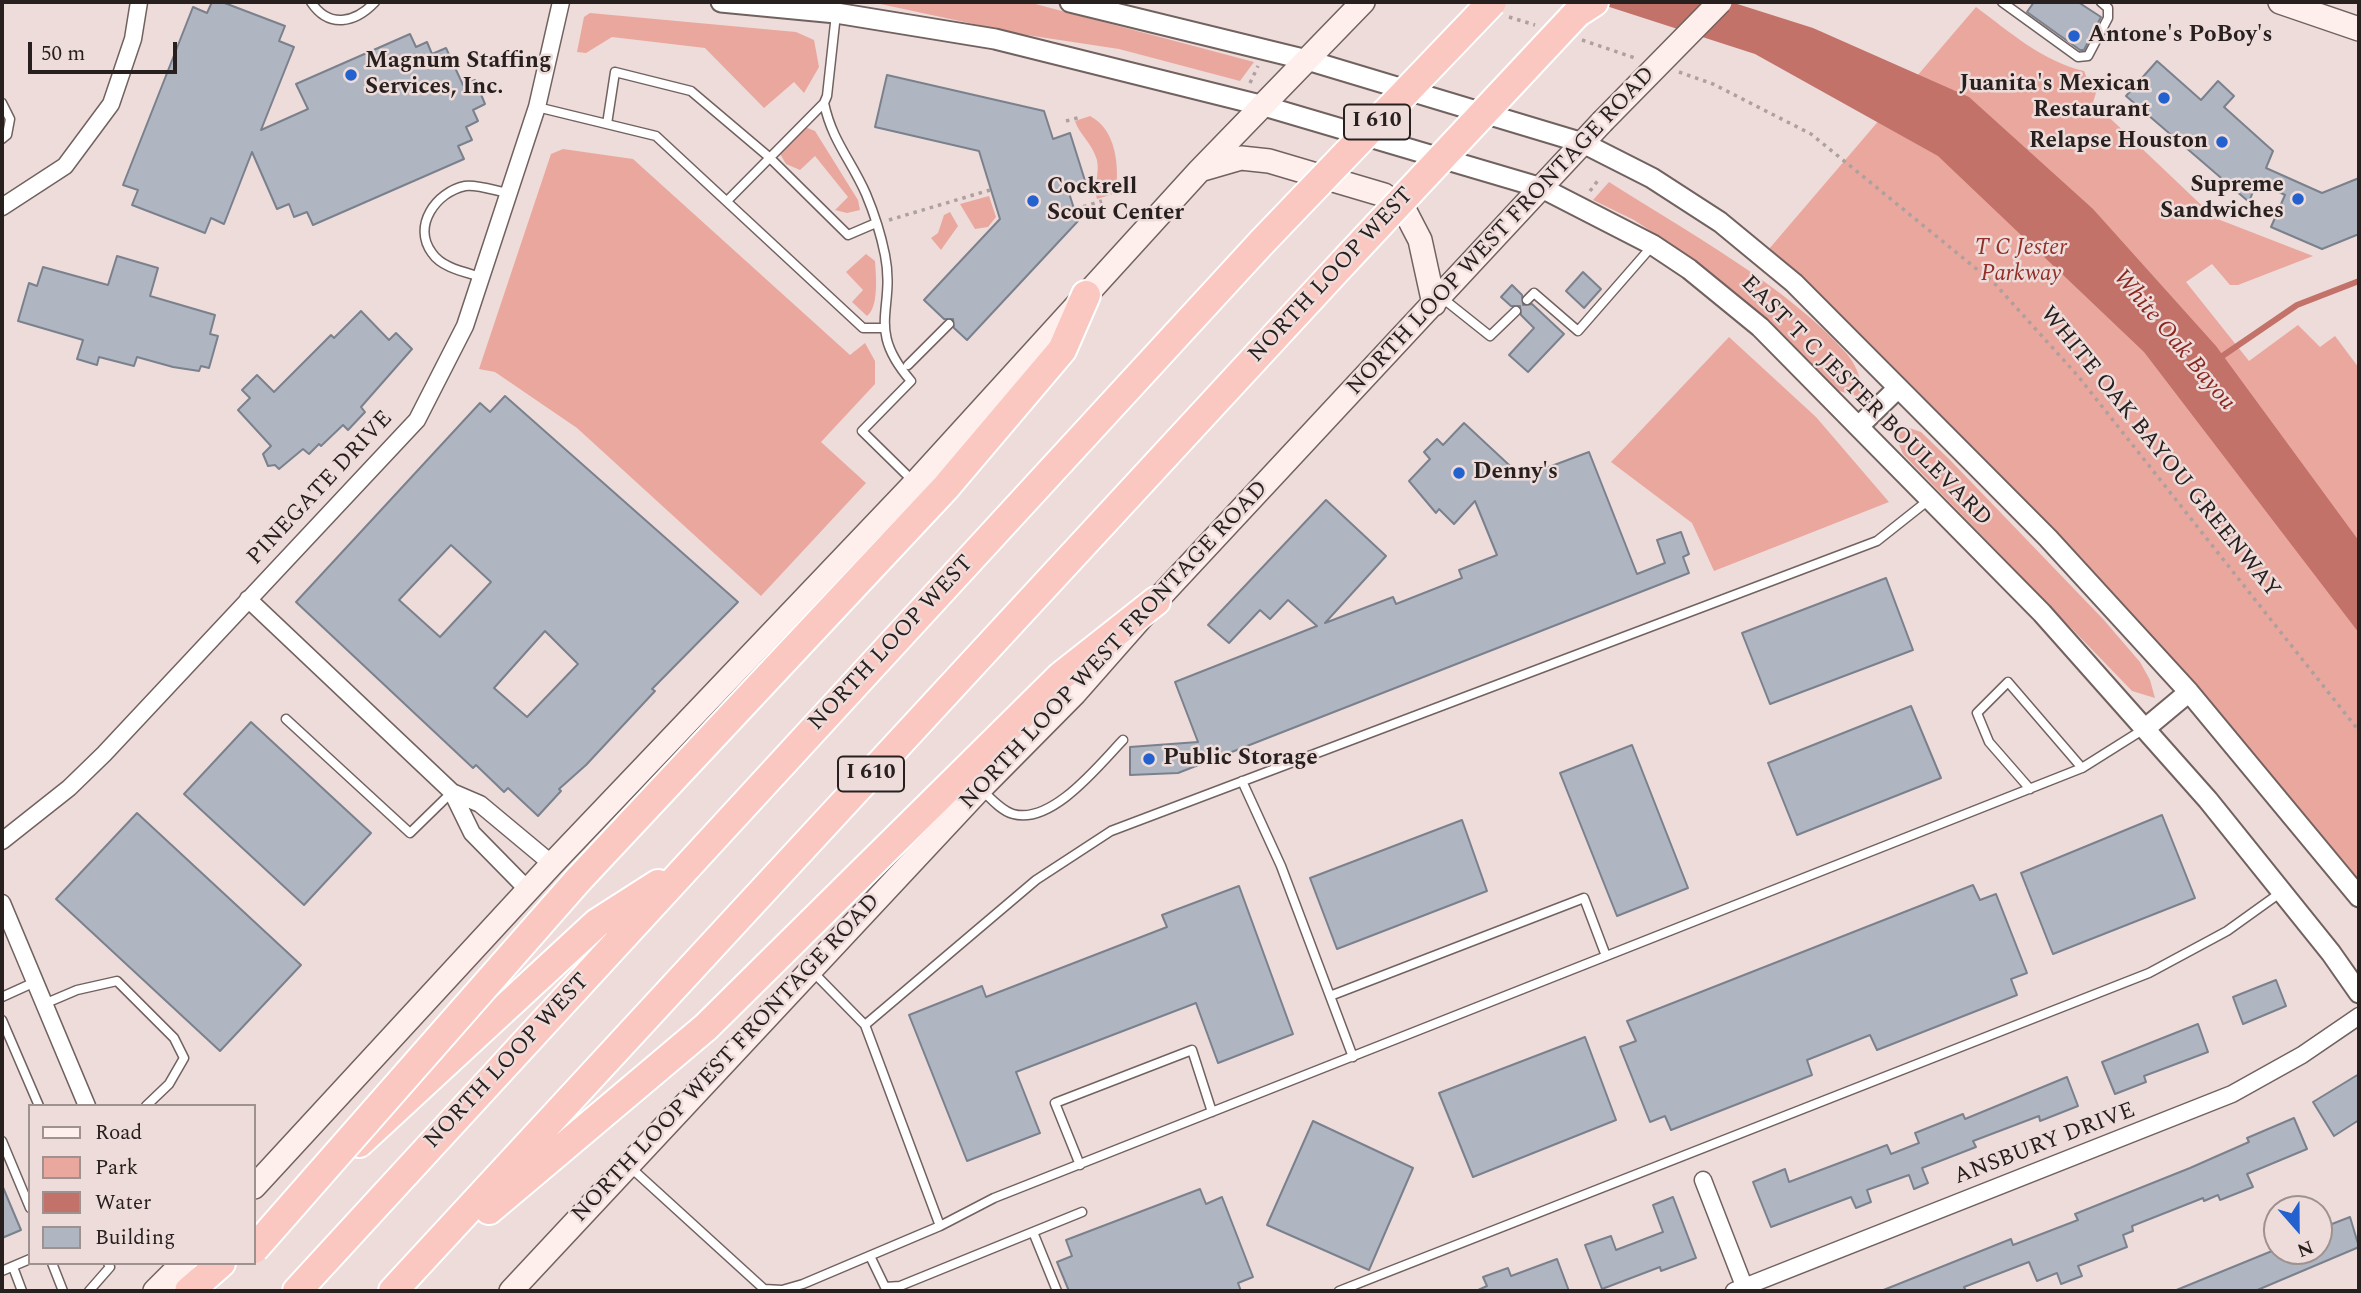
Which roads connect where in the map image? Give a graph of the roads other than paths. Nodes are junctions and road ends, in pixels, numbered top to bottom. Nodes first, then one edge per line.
1 (139, 2) edge
2 (311, 2) edge
3 (375, 2) edge
4 (561, 2) edge
5 (721, 2) edge
6 (1070, 2) edge
7 (1720, 2) edge
8 (2002, 2) edge
9 (2101, 2) edge
10 (2280, 2) edge
11 (1360, 5) edge
12 (836, 7) edge
13 (1497, 8) edge
14 (1585, 14) edge
15 (2359, 29) edge
16 (1307, 60) junction
17 (2, 103) edge
18 (824, 103) junction
19 (1264, 106) junction
20 (537, 107) junction
21 (607, 124) junction
22 (2, 139) edge
23 (1583, 143) junction
24 (769, 157) junction
25 (1199, 171) junction
26 (1542, 188) junction
27 (508, 193) junction
28 (728, 200) junction
29 (2, 207) edge
30 (876, 223) junction
31 (1653, 245) junction
32 (481, 277) junction
33 (1086, 295) junction
34 (1437, 300) junction
35 (1527, 300) dead end
36 (1516, 311) dead end
37 (949, 324) dead end
38 (884, 328) junction
39 (908, 365) dead end
40 (1898, 388) junction
41 (1858, 426) junction
42 (915, 483) junction
43 (1930, 499) junction
44 (248, 599) junction
45 (1156, 601) junction
46 (2189, 692) junction
47 (286, 719) dead end
48 (2147, 727) junction
49 (1123, 740) dead end
50 (2082, 768) junction
51 (1242, 781) junction
52 (980, 789) junction
53 (2030, 789) junction
54 (452, 792) junction
55 (2, 841) edge
56 (689, 863) junction
57 (552, 864) junction
58 (528, 890) junction
59 (2283, 891) junction
60 (2359, 897) edge
61 (2, 903) edge
62 (1606, 956) junction
63 (811, 970) junction
64 (35, 982) junction
65 (2359, 993) edge
66 (1330, 996) junction
67 (2, 997) edge
68 (44, 1004) junction
69 (2359, 1016) edge
70 (2, 1020) edge
71 (865, 1025) junction
72 (1353, 1057) junction
73 (38, 1104) edge
74 (86, 1104) edge
75 (148, 1104) edge
76 (1212, 1112) junction
77 (2, 1141) edge
78 (628, 1165) junction
79 (1080, 1165) junction
80 (1703, 1180) dead end
81 (256, 1185) edge
82 (28, 1203) edge
83 (1082, 1212) dead end
84 (940, 1226) junction
85 (1033, 1232) junction
86 (256, 1233) edge
87 (256, 1247) edge
88 (870, 1256) junction
89 (28, 1260) edge
90 (53, 1265) edge
91 (109, 1265) edge
92 (181, 1265) edge
93 (219, 1265) edge
94 (239, 1265) edge
95 (13, 1266) junction
96 (2, 1271) edge
97 (396, 1288) edge
98 (1741, 1290) edge
99 (22, 1291) edge
100 (64, 1291) edge
101 (89, 1291) edge
102 (155, 1291) edge
103 (189, 1291) edge
104 (216, 1291) edge
105 (297, 1291) edge
106 (511, 1291) edge
107 (1058, 1291) edge
108 (1339, 1291) edge

1 - 29 street
2 - 3 lane
4 - 20 street, PINEGATE DRIVE
5 - 12 street, EAST T C JESTER BOULEVARD
6 - 16 street, EAST T C JESTER BOULEVARD
7 - 23 main road, NORTH LOOP WEST FRONTAGE ROAD, bridge
8 - 9 lane
10 - 15 main road
11 - 16 main road
12 - 18 lane
12 - 19 street, EAST T C JESTER BOULEVARD
13 - 56 highway, NORTH LOOP WEST / I 610, bridge
14 - 97 highway, NORTH LOOP WEST / I 610, bridge
16 - 19 main road
16 - 23 street, EAST T C JESTER BOULEVARD
17 - 22 lane
18 - 24 lane
18 - 30 lane
19 - 25 main road
19 - 26 street, EAST T C JESTER BOULEVARD
20 - 21 lane
20 - 27 street, PINEGATE DRIVE
21 - 24 lane
21 - 28 lane
23 - 26 main road, NORTH LOOP WEST FRONTAGE ROAD
23 - 40 street, EAST T C JESTER BOULEVARD
24 - 28 lane
24 - 30 lane
25 - 33 main road
25 - 34 main road
26 - 31 street, EAST T C JESTER BOULEVARD
26 - 34 main road, NORTH LOOP WEST FRONTAGE ROAD
27 - 32 street, PINEGATE DRIVE
27 - 32 lane
28 - 38 lane
30 - 38 lane
31 - 35 lane
31 - 41 street, EAST T C JESTER BOULEVARD
32 - 44 street, PINEGATE DRIVE
33 - 42 main road
33 - 87 highway, bridge
34 - 36 lane
34 - 45 main road, NORTH LOOP WEST FRONTAGE ROAD
37 - 39 lane
38 - 42 lane
40 - 41 street
40 - 46 street, EAST T C JESTER BOULEVARD
41 - 43 street, EAST T C JESTER BOULEVARD
42 - 57 main road
43 - 48 street, EAST T C JESTER BOULEVARD
43 - 51 lane
44 - 54 street
44 - 55 street, PINEGATE DRIVE
45 - 52 main road, NORTH LOOP WEST FRONTAGE ROAD
45 - 97 highway
46 - 48 street
46 - 60 street, EAST T C JESTER BOULEVARD
47 - 54 lane
48 - 50 lane
48 - 59 street, EAST T C JESTER BOULEVARD
49 - 52 lane
50 - 53 lane
50 - 53 lane
51 - 66 lane
51 - 71 lane
52 - 63 main road, NORTH LOOP WEST FRONTAGE ROAD
53 - 62 lane
54 - 57 street
54 - 58 street
56 - 86 highway
56 - 105 highway, NORTH LOOP WEST / I 610
57 - 58 main road
58 - 81 main road
59 - 65 street, EAST T C JESTER BOULEVARD
59 - 108 lane
61 - 64 street
62 - 66 lane
62 - 72 lane
63 - 71 lane
63 - 78 main road, NORTH LOOP WEST FRONTAGE ROAD
64 - 67 lane
64 - 68 street
66 - 72 lane
68 - 74 street
68 - 75 lane
69 - 98 street, ANSBURY DRIVE
70 - 73 lane
71 - 84 lane
72 - 76 lane
76 - 79 lane
76 - 79 lane
77 - 82 lane
78 - 88 lane
78 - 106 main road, NORTH LOOP WEST FRONTAGE ROAD
79 - 84 lane
80 - 98 street
83 - 85 lane
84 - 88 lane
85 - 88 lane
85 - 107 lane
89 - 95 lane
90 - 100 lane
91 - 101 lane
92 - 102 main road
93 - 103 highway
94 - 104 highway
95 - 96 lane
95 - 99 lane

